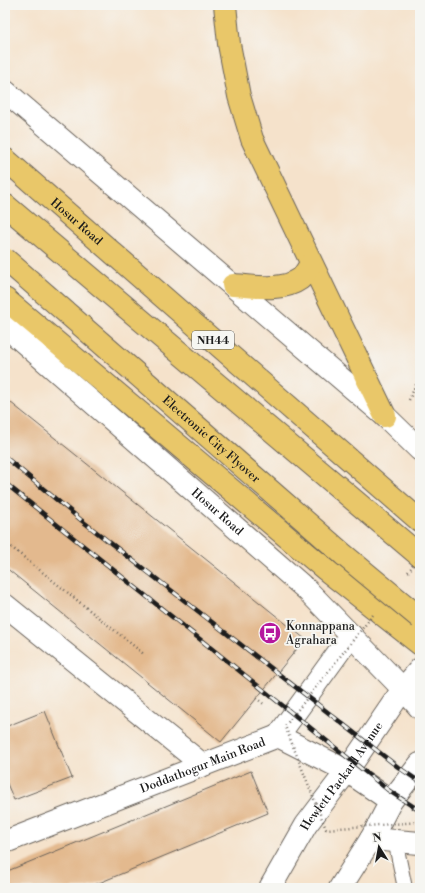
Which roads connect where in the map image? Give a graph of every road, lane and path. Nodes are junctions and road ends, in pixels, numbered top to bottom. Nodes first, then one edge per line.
1 (225, 5) edge
2 (5, 92) edge
3 (5, 159) edge
4 (5, 205) edge
5 (5, 259) edge
6 (311, 264) junction
7 (232, 285) junction
8 (5, 300) edge
9 (5, 326) edge
10 (385, 416) junction
11 (420, 450) edge
12 (420, 521) edge
13 (5, 542) edge
14 (420, 556) edge
15 (405, 575) dead end
16 (5, 605) edge
17 (376, 612) dead end
18 (420, 618) edge
19 (351, 635) junction
20 (420, 644) edge
21 (145, 655) dead end
22 (420, 669) edge
23 (403, 689) junction
24 (420, 708) edge
25 (278, 736) junction
26 (420, 764) edge
27 (203, 765) junction
28 (347, 771) junction
29 (391, 801) junction
30 (420, 822) edge
31 (371, 838) junction
32 (395, 840) junction
33 (5, 842) edge
34 (420, 843) edge
35 (270, 888) edge
36 (340, 888) edge
37 (405, 888) edge

1 - 6 highway
2 - 7 street
3 - 12 highway, Hosur Road / NH44
4 - 14 highway
5 - 18 highway, Electronic City Flyover, bridge
6 - 7 highway
6 - 10 highway
7 - 10 street
8 - 20 highway
9 - 19 street, Hosur Road
10 - 11 street
13 - 21 path
14 - 15 path, bridge
16 - 27 street
17 - 30 path, bridge
19 - 23 street, Hosur Road
19 - 25 street
22 - 23 street, Hewlett Packard Avenue
23 - 24 street, Hosur Road
23 - 28 street, Hewlett Packard Avenue
25 - 27 street, Doddathogur Main Road
25 - 28 street, Doddathogur Main Road
26 - 29 street
27 - 33 street, Doddathogur Main Road
28 - 29 street, Doddathogur Main Road
28 - 35 street, Hewlett Packard Avenue
29 - 31 street
31 - 32 street
31 - 36 street
32 - 34 street
32 - 37 lane

